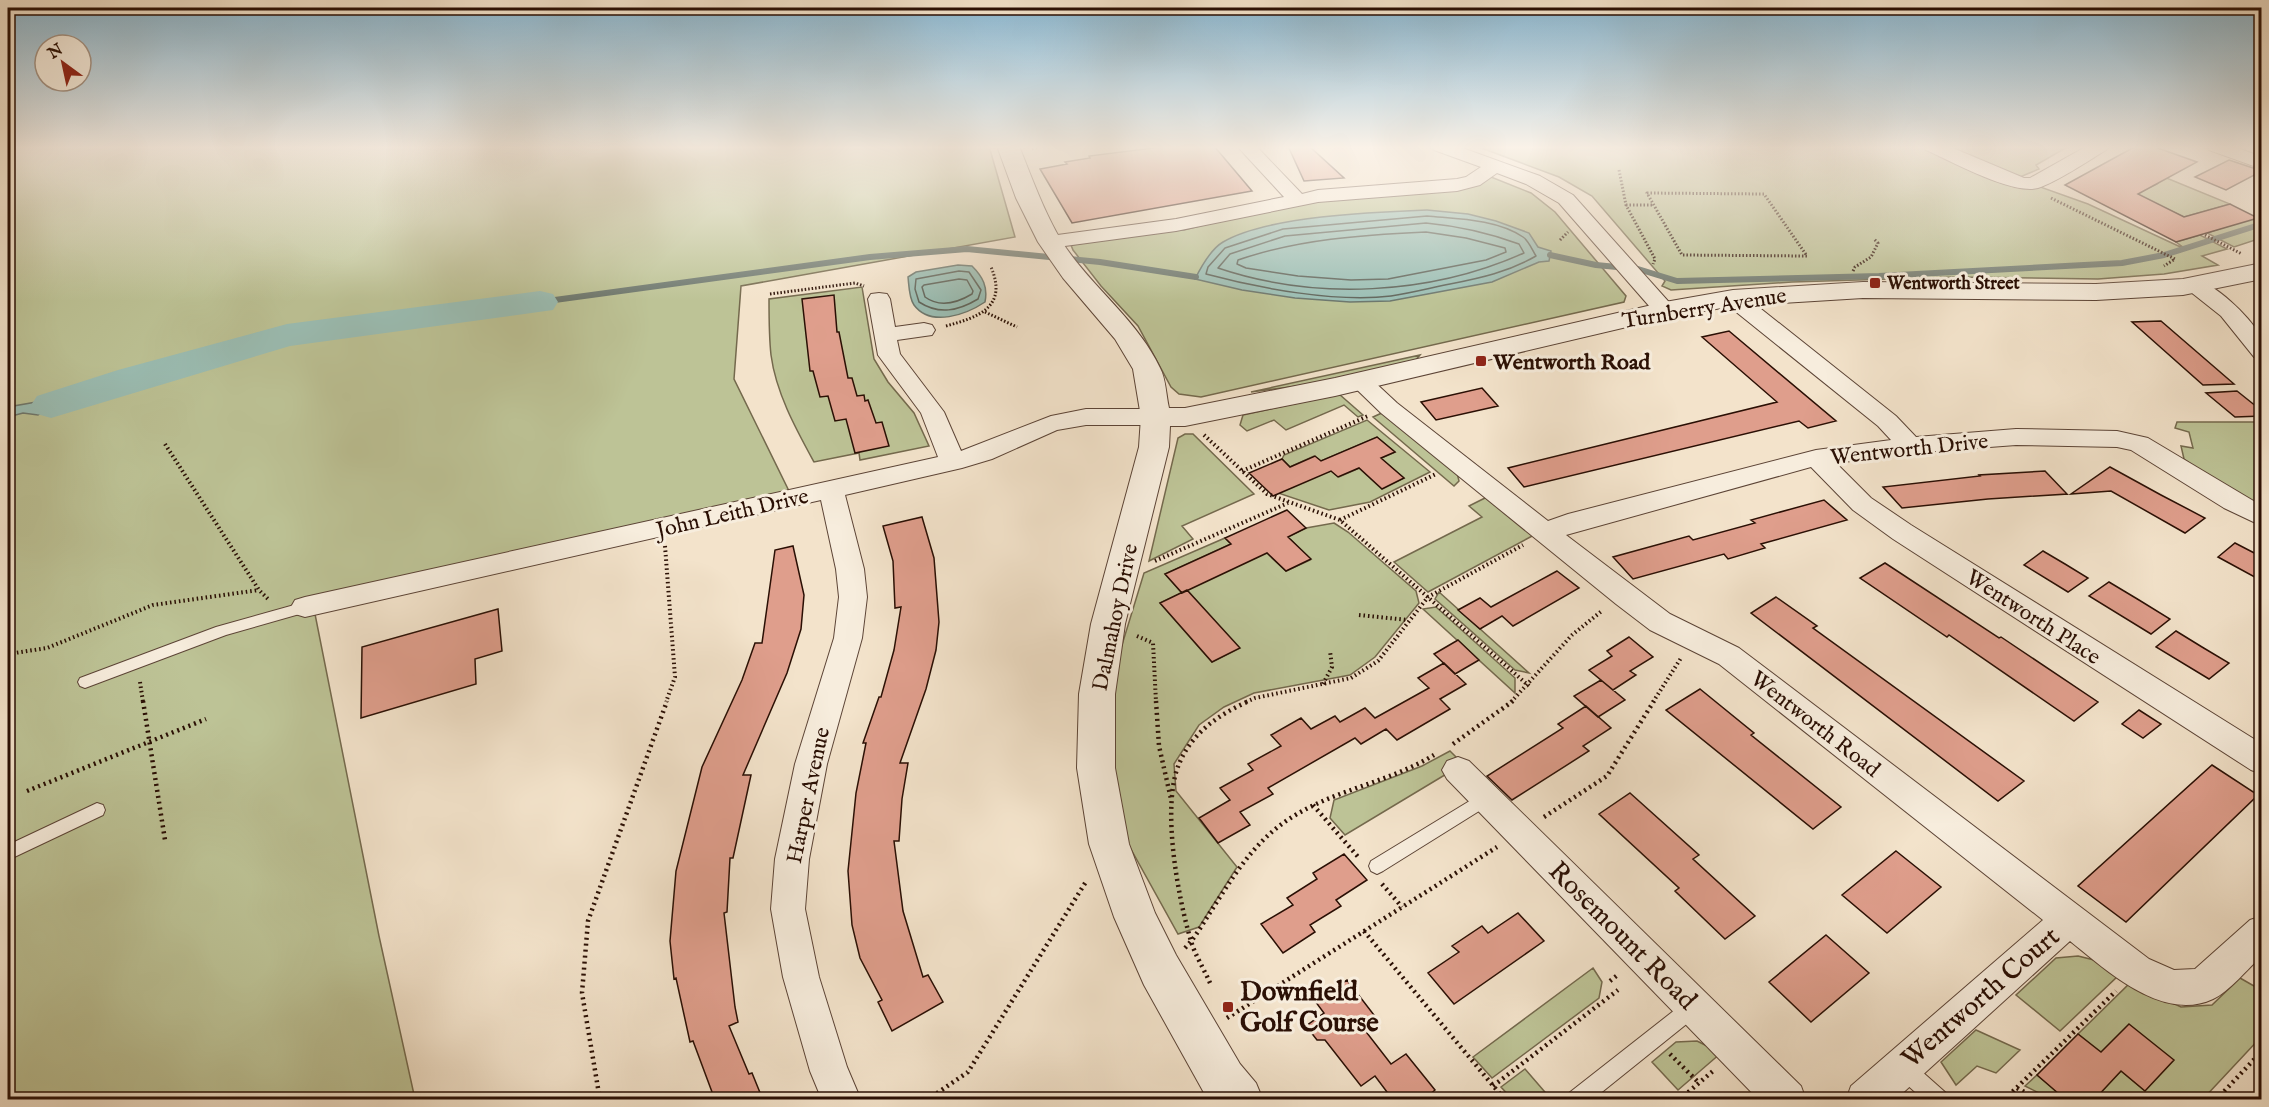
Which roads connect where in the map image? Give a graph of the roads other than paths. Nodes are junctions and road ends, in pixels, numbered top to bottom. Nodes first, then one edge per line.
1 (1028, 198) edge
2 (1311, 198) edge
3 (1564, 198) edge
4 (1296, 199) joint
5 (1050, 242) junction
6 (2253, 263) edge
7 (2193, 285) junction
8 (873, 296) road end
9 (1733, 298) junction
10 (1665, 310) junction
11 (924, 330) road end
12 (885, 335) junction
13 (2262, 352) edge
14 (1360, 381) junction
15 (1170, 417) junction
16 (1910, 445) junction
17 (1816, 458) junction
18 (953, 462) junction
19 (831, 489) junction
20 (2262, 517) edge
21 (1545, 533) junction
22 (293, 610) joint
23 (85, 682) dead end
24 (1451, 755) road end
25 (2262, 762) edge
26 (1486, 798) junction
27 (97, 810) dead end
28 (8, 853) edge
29 (1377, 866) dead end
30 (2069, 919) junction
31 (2262, 932) edge
32 (1694, 1006) junction
33 (1902, 1066) junction
34 (842, 1100) edge
35 (1239, 1100) edge
36 (1576, 1100) edge
37 (1787, 1100) edge
38 (1865, 1100) edge
39 (1939, 1100) edge

1 - 5 street, Dalmahoy Drive
2 - 4 street
3 - 10 street
4 - 5 street
5 - 15 street, Dalmahoy Drive
6 - 7 street, Turnberry Avenue
7 - 9 street, Turnberry Avenue
7 - 13 street
8 - 12 street
9 - 10 street, Turnberry Avenue
9 - 16 street
10 - 14 street, Turnberry Avenue
11 - 12 street
12 - 18 street
14 - 15 street, Turnberry Avenue
14 - 21 street, Wentworth Road
15 - 18 street, John Leith Drive
15 - 35 street, Dalmahoy Drive
16 - 17 street, Wentworth Drive
16 - 20 street, Wentworth Drive
17 - 21 street, Wentworth Drive
17 - 25 street, Wentworth Place
18 - 19 street, John Leith Drive
19 - 22 street, John Leith Drive
19 - 34 street, Harper Avenue
21 - 30 street, Wentworth Road
22 - 23 lane
24 - 26 street, Rosemount Road
26 - 29 lane
26 - 32 street, Rosemount Road
27 - 28 lane
30 - 31 street, Wentworth Road
30 - 33 street, Wentworth Court
32 - 36 lane
32 - 37 street, Rosemount Road
33 - 38 street, Wentworth Court
33 - 39 lane

